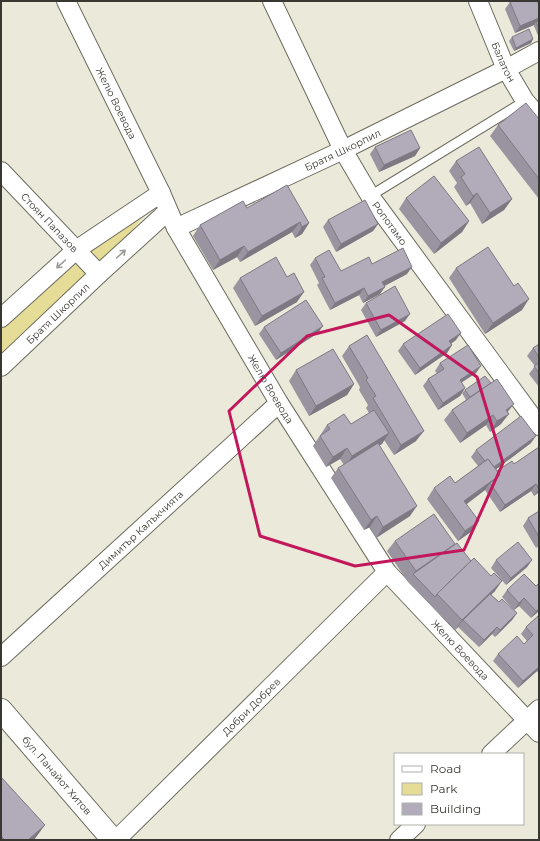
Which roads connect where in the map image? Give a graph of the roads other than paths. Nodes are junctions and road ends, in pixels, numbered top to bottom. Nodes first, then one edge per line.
1 (66, 1) edge
2 (272, 1) edge
3 (478, 1) edge
4 (539, 51) edge
5 (506, 69) junction
6 (525, 101) junction
7 (539, 117) edge
8 (343, 150) junction
9 (1, 171) edge
10 (161, 193) junction
11 (370, 196) junction
12 (168, 211) junction
13 (176, 228) junction
14 (76, 250) junction
15 (99, 274) junction
16 (1, 318) edge
17 (1, 367) edge
18 (279, 402) junction
19 (539, 426) edge
20 (387, 572) junction
21 (1, 657) edge
22 (1, 710) edge
23 (535, 721) edge
24 (492, 753) edge
25 (415, 825) edge
26 (114, 840) edge
27 (399, 840) edge

1 - 10 street, Желю Воевода
2 - 8 street, Ропотамо
3 - 5 street, Балатон
4 - 5 street, Братя Шкорпил
5 - 6 street, Балатон
5 - 8 street, Братя Шкорпил
6 - 7 street, Балатон
6 - 11 lane
8 - 11 street, Ропотамо
8 - 13 street, Братя Шкорпил
9 - 14 street, Стоян Папазов
10 - 12 street, Желю Воевода
10 - 14 street
11 - 19 street, Ропотамо
12 - 13 street, Желю Воевода
15 -> 12 street, Братя Шкорпил
13 - 18 street, Желю Воевода
14 - 15 street, Стоян Папазов
14 -> 16 street
15 - 17 street, Братя Шкорпил
18 - 20 street, Желю Воевода
18 - 21 street, Димитър Калъкчията
20 - 23 street, Желю Воевода
20 - 26 street, Добри Добрев
22 - 26 street, бул. Панайот Хитов
23 - 24 street
25 - 27 street

